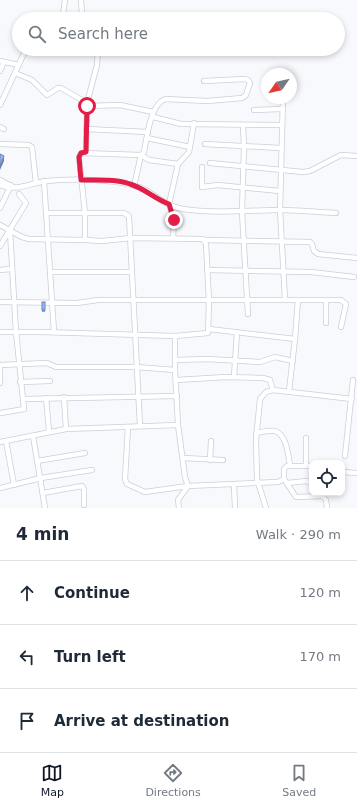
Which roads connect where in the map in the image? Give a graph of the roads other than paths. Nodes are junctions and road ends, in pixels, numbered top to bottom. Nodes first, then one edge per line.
1 (65, 0) edge
2 (81, 0) edge
3 (63, 12) edge
4 (82, 12) edge
5 (22, 56) edge
6 (98, 56) edge
7 (2, 61) edge
8 (18, 65) junction
9 (0, 71) edge
10 (15, 73) junction
11 (204, 81) dead end
12 (282, 104) edge
13 (0, 105) edge
14 (87, 105) junction
15 (281, 109) junction
16 (254, 110) dead end
17 (153, 115) junction
18 (194, 123) junction
19 (281, 125) junction
20 (243, 126) junction
21 (86, 129) junction
22 (147, 135) junction
23 (0, 144) edge
24 (205, 144) dead end
25 (190, 147) junction
26 (244, 147) junction
27 (280, 148) junction
28 (86, 152) junction
29 (141, 155) junction
30 (357, 156) edge
31 (210, 163) dead end
32 (178, 164) junction
33 (243, 165) junction
34 (202, 167) dead end
35 (280, 170) junction
36 (0, 180) edge
37 (81, 180) junction
38 (44, 181) junction
39 (36, 183) junction
40 (0, 185) edge
41 (134, 186) junction
42 (12, 187) junction
43 (242, 188) junction
44 (280, 191) junction
45 (19, 194) dead end
46 (169, 204) junction
47 (0, 208) edge
48 (280, 210) junction
49 (242, 212) junction
50 (46, 213) junction
51 (85, 213) junction
52 (336, 213) dead end
53 (0, 224) edge
54 (10, 231) junction
55 (130, 238) junction
56 (173, 238) junction
57 (48, 240) junction
58 (85, 240) junction
59 (204, 240) junction
60 (244, 240) junction
61 (282, 242) junction
62 (0, 246) edge
63 (357, 258) edge
64 (11, 269) junction
65 (0, 270) edge
66 (207, 270) junction
67 (245, 270) junction
68 (284, 271) junction
69 (50, 272) junction
70 (131, 272) junction
71 (354, 276) dead end
72 (247, 299) junction
73 (286, 299) junction
74 (209, 300) junction
75 (298, 300) junction
76 (326, 300) junction
77 (133, 301) junction
78 (0, 302) edge
79 (15, 302) junction
80 (53, 302) junction
81 (248, 314) dead end
82 (326, 323) dead end
83 (341, 327) dead end
84 (209, 329) junction
85 (0, 332) edge
86 (16, 332) junction
87 (54, 332) junction
88 (237, 332) junction
89 (134, 334) junction
90 (175, 336) junction
91 (295, 339) junction
92 (175, 360) junction
93 (235, 360) junction
94 (293, 361) junction
95 (0, 365) edge
96 (19, 365) junction
97 (136, 367) junction
98 (0, 368) edge
99 (175, 370) junction
100 (234, 377) junction
101 (176, 380) junction
102 (353, 380) dead end
103 (50, 381) dead end
104 (20, 382) junction
105 (0, 383) edge
106 (273, 390) junction
107 (289, 391) junction
108 (177, 396) junction
109 (64, 397) junction
110 (138, 397) junction
111 (46, 398) junction
112 (22, 399) junction
113 (352, 399) junction
114 (1, 413) edge
115 (178, 425) junction
116 (140, 426) junction
117 (128, 427) junction
118 (66, 429) junction
119 (48, 431) junction
120 (256, 433) junction
121 (33, 436) junction
122 (306, 438) dead end
123 (6, 441) junction
124 (211, 441) dead end
125 (0, 442) edge
126 (85, 453) dead end
127 (345, 456) dead end
128 (183, 458) junction
129 (210, 460) junction
130 (223, 460) dead end
131 (37, 461) junction
132 (290, 465) junction
133 (306, 465) junction
134 (309, 466) edge
135 (92, 470) dead end
136 (345, 472) edge
137 (357, 473) edge
138 (41, 478) junction
139 (286, 481) junction
140 (309, 482) edge
141 (258, 484) junction
142 (14, 485) junction
143 (234, 485) junction
144 (188, 486) junction
145 (0, 488) edge
146 (43, 493) junction
147 (309, 495) edge
148 (322, 496) edge
149 (84, 505) dead end
150 (45, 508) edge
151 (179, 508) edge
152 (235, 508) edge
153 (266, 508) edge
154 (327, 508) edge

1 - 3 street
2 - 4 street
5 - 8 street
6 - 14 street
7 - 8 street
7 - 9 street
8 - 10 street
10 - 13 street
10 - 14 street
11 - 17 street
12 - 15 street
14 - 17 street
14 - 21 street
15 - 16 street
15 - 19 street
17 - 18 street
17 - 22 street
18 - 20 street
18 - 25 street
19 - 20 street
19 - 27 street
20 - 26 street
21 - 22 street
21 - 28 street
22 - 25 street
22 - 29 street
23 - 39 street
24 - 26 street
25 - 32 street
26 - 27 street
26 - 33 street
27 - 35 street
28 - 29 street
28 - 37 street
29 - 32 street
29 - 41 street
30 - 35 street
31 - 33 street
32 - 46 street
33 - 35 street
33 - 43 street
34 - 43 street
35 - 44 street
36 - 42 street
37 - 38 street
37 - 41 street
37 - 51 street
38 - 39 street
38 - 50 street
39 - 42 street
40 - 42 street
41 - 46 street
42 - 47 street
43 - 44 street
43 - 49 street
44 - 48 street
45 - 54 street
46 - 49 street
46 - 56 street
48 - 49 street
48 - 52 street
48 - 61 street
49 - 60 street
50 - 51 street
50 - 57 street
51 - 55 street
51 - 58 street
53 - 54 street
54 - 57 street
54 - 62 street
54 - 64 street
55 - 56 street
55 - 58 street
55 - 70 street
56 - 59 street
57 - 58 street
57 - 69 street
59 - 60 street
59 - 66 street
60 - 61 street
60 - 67 street
61 - 63 street
61 - 68 street
64 - 65 street
64 - 79 street
66 - 67 street
66 - 74 street
67 - 68 street
67 - 72 street
68 - 71 street
68 - 73 street
69 - 70 street
69 - 80 street
70 - 77 street
72 - 73 street
72 - 74 street
72 - 81 street
73 - 75 street
74 - 77 street
74 - 84 street
75 - 76 street
75 - 91 street
76 - 82 street
76 - 83 street
77 - 80 street
77 - 89 street
78 - 79 street
79 - 80 street
79 - 86 street
80 - 87 street
84 - 88 street
84 - 90 street
85 - 86 street
86 - 87 street
86 - 96 street
87 - 89 street
88 - 91 street
88 - 93 street
89 - 90 street
89 - 97 street
90 - 92 street
91 - 94 street
92 - 93 street
92 - 99 street
93 - 94 street
93 - 100 street
94 - 107 street
95 - 96 street
96 - 97 street
96 - 104 street
97 - 99 street
97 - 110 street
98 - 105 street
99 - 101 street
100 - 101 street
100 - 106 street
101 - 108 street
102 - 113 street
103 - 104 street
104 - 112 street
106 - 107 street
106 - 120 street
107 - 113 street
108 - 110 street
108 - 115 street
109 - 110 street
109 - 111 street
109 - 118 street
110 - 116 street
111 - 112 street
111 - 119 street
112 - 114 street
113 - 127 street
115 - 116 street
115 - 128 street
116 - 117 street
117 - 118 street
117 - 144 street
118 - 119 street
119 - 121 street
120 - 132 street
120 - 141 street
121 - 123 street
121 - 131 street
122 - 133 street
123 - 125 street
123 - 142 street
124 - 129 street
126 - 131 street
128 - 129 street
128 - 144 street
129 - 130 street
131 - 138 street
132 - 133 street
132 - 139 street
133 - 134 street
135 - 138 street
136 - 137 street
138 - 142 street
138 - 146 street
139 - 140 street
139 - 141 street
139 - 147 street
141 - 143 street
141 - 153 street
142 - 145 street
143 - 144 street
143 - 152 street
144 - 151 street
146 - 149 street
146 - 150 street
148 - 154 street

